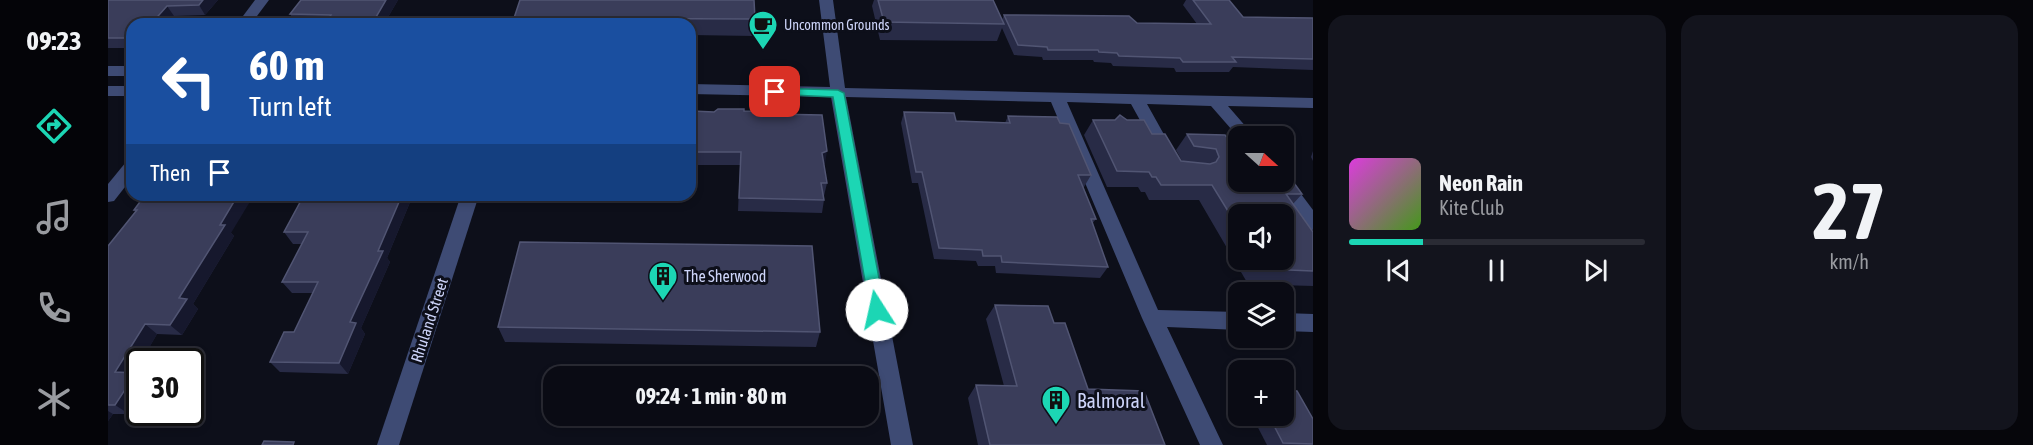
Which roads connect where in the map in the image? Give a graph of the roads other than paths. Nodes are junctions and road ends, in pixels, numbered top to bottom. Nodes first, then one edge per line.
1 (262, 0) edge
2 (826, 0) edge
3 (248, 18) edge
4 (108, 71) edge
5 (126, 71) edge
6 (696, 89) edge
7 (108, 91) edge
8 (126, 91) edge
9 (838, 93) junction
10 (1057, 98) junction
11 (1137, 100) junction
12 (1215, 101) junction
13 (1313, 104) edge
14 (1237, 126) edge
15 (1176, 170) edge
16 (126, 174) edge
17 (1291, 192) edge
18 (108, 196) edge
19 (468, 201) edge
20 (1313, 223) edge
21 (1152, 318) junction
22 (1228, 321) edge
23 (1294, 322) edge
24 (1313, 323) edge
25 (388, 445) edge
26 (902, 445) edge
27 (1212, 445) edge

1 - 3 street
2 - 9 street
4 - 5 street
6 - 9 street
7 - 8 street
9 - 10 street
9 - 26 street
10 - 11 street
10 - 21 street
11 - 12 street
11 - 15 street
12 - 13 street
12 - 14 street
16 - 18 street
17 - 20 street
19 - 25 street, Rhuland Street
21 - 22 street
21 - 27 street
23 - 24 street

